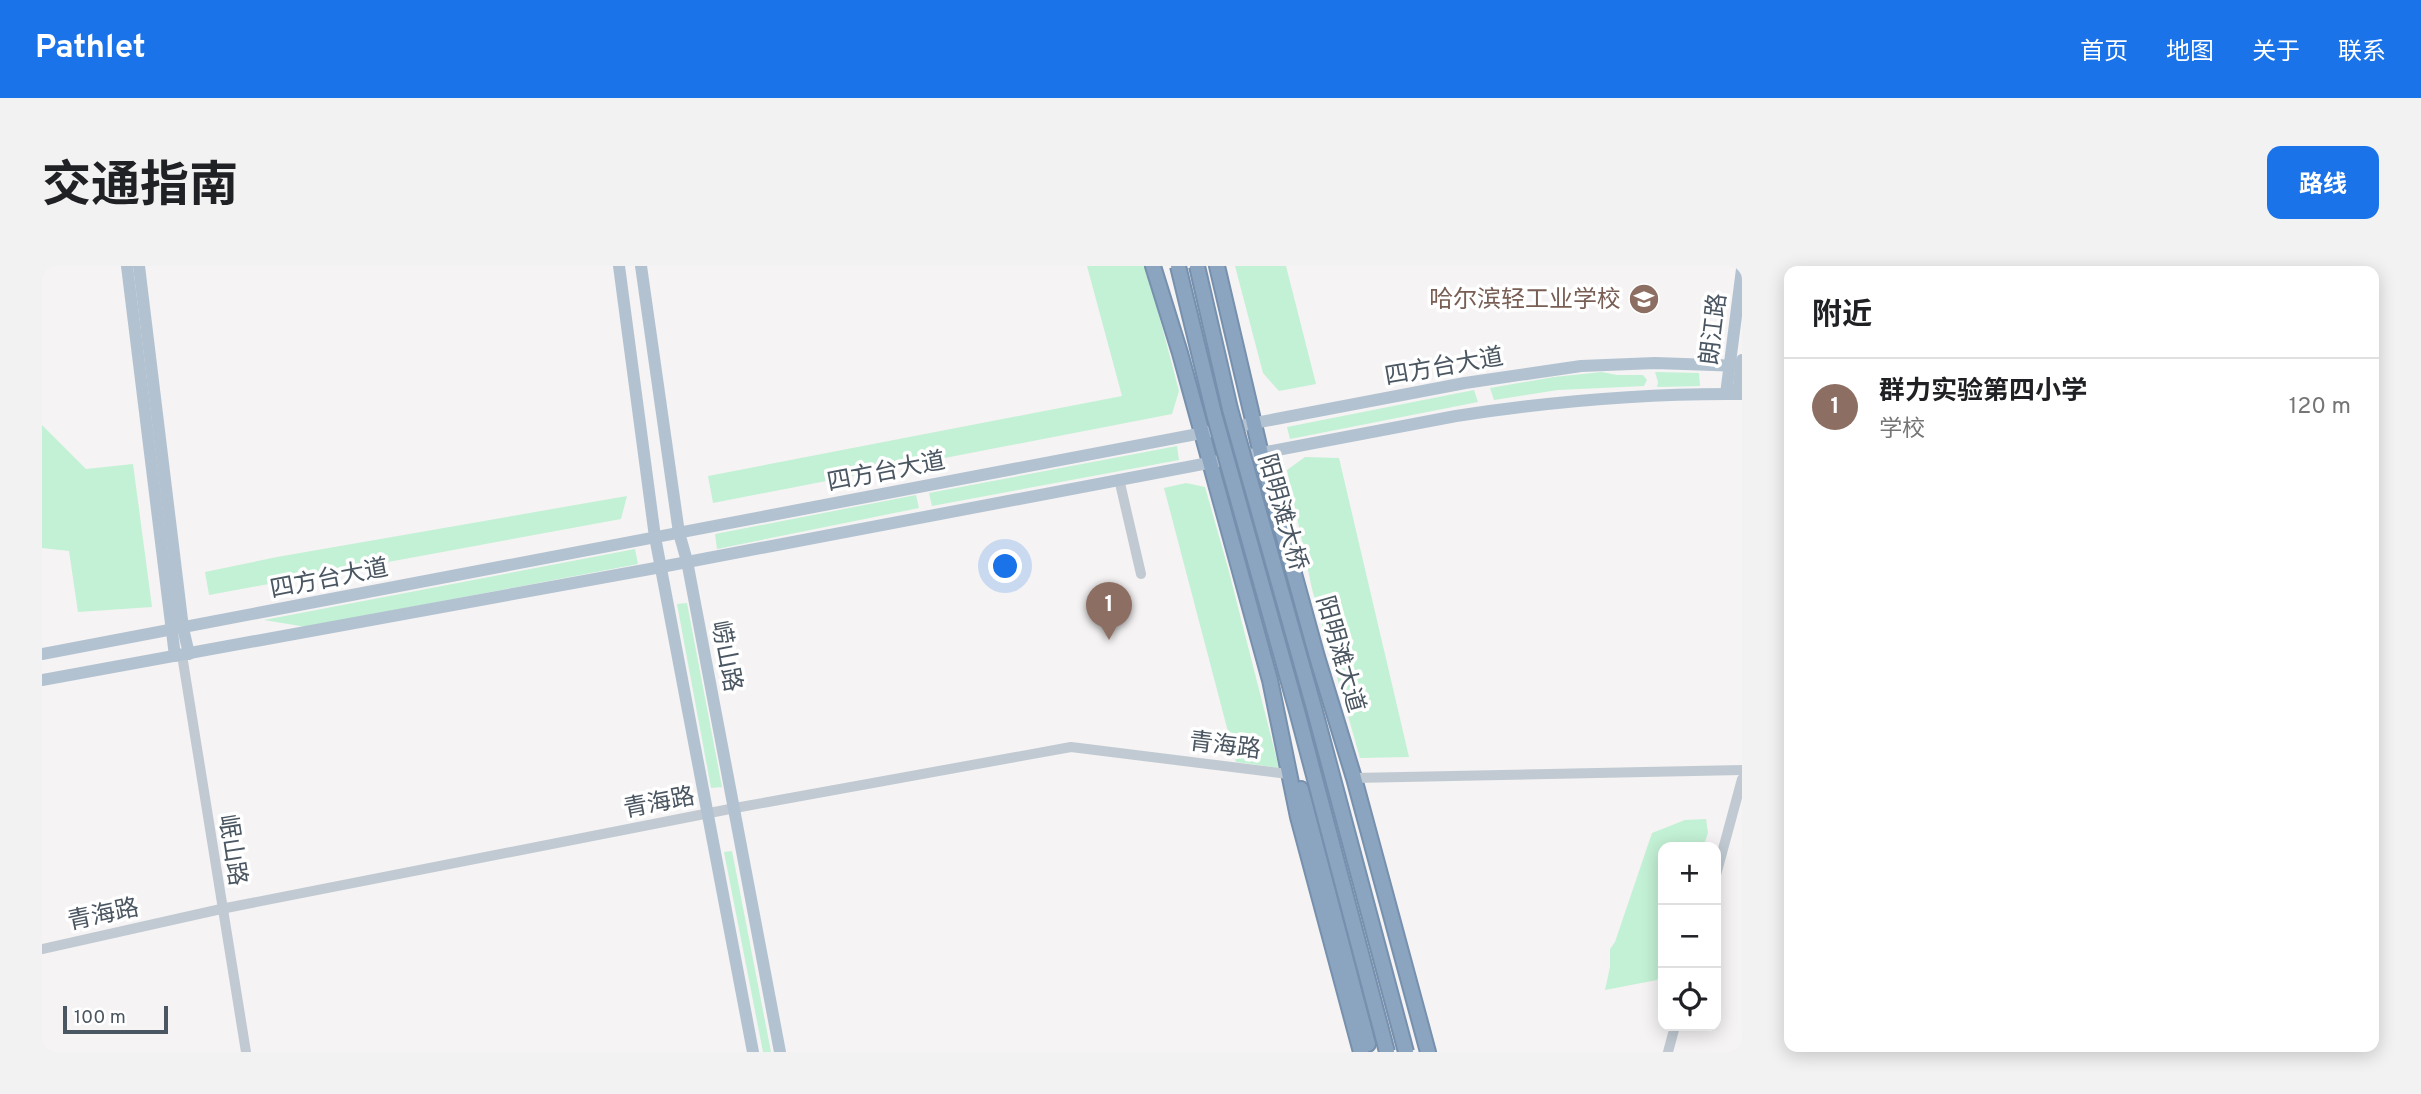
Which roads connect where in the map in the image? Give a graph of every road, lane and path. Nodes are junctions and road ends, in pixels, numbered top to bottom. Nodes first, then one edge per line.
1 (127, 266) edge
2 (139, 266) edge
3 (618, 266) edge
4 (641, 266) edge
5 (1153, 266) edge
6 (1161, 266) edge
7 (1178, 266) edge
8 (1197, 266) edge
9 (1742, 269) edge
10 (1217, 271) edge
11 (1180, 353) junction
12 (1739, 363) edge
13 (1736, 394) edge
14 (1254, 422) junction
15 (1201, 432) junction
16 (1261, 454) junction
17 (1209, 463) junction
18 (1119, 479) junction
19 (679, 533) junction
20 (655, 537) junction
21 (687, 561) junction
22 (662, 567) junction
23 (1141, 574) dead end
24 (177, 629) junction
25 (42, 654) edge
26 (182, 655) junction
27 (1319, 665) junction
28 (42, 680) edge
29 (1270, 680) junction
30 (1742, 770) edge
31 (1288, 774) junction
32 (1354, 778) junction
33 (1742, 779) edge
34 (735, 808) junction
35 (708, 814) junction
36 (1721, 857) edge
37 (221, 909) junction
38 (42, 949) edge
39 (1674, 1031) edge
40 (246, 1052) edge
41 (752, 1052) edge
42 (780, 1052) edge
43 (1361, 1052) edge
44 (1370, 1052) edge
45 (1387, 1052) edge
46 (1406, 1052) edge
47 (1421, 1052) edge
48 (1428, 1052) edge
49 (1668, 1052) edge

1 - 24 main road, 岷山路
2 - 24 main road, 岷山路
3 - 20 main road, 崂山路
4 - 19 main road, 崂山路
5 - 11 highway
6 - 11 highway
7 - 45 highway, 阳明滩大桥, bridge
8 - 46 highway, 阳明滩大桥, bridge
9 - 12 main road, 朗江路
10 - 14 highway, 阳明滩大道
11 - 15 highway
12 - 13 main road, 朗江路
12 - 14 main road, 四方台大道
13 - 16 main road, 四方台大道
14 - 15 main road, 四方台大道
14 - 16 highway, 阳明滩大道
15 - 17 highway
15 - 19 main road, 四方台大道
16 - 17 main road, 四方台大道
16 - 27 highway, 阳明滩大道
17 - 18 main road, 四方台大道
17 - 29 highway
18 - 21 main road, 四方台大道
18 - 23 street
19 - 20 main road, 四方台大道
19 - 21 main road, 崂山路
20 - 22 main road, 崂山路
20 - 24 main road, 四方台大道
21 - 22 main road, 四方台大道
21 - 34 main road, 崂山路
22 - 26 main road, 四方台大道
22 - 35 main road, 崂山路
24 - 25 main road, 四方台大道
24 - 26 main road, 岷山路
26 - 28 main road, 四方台大道
26 - 37 street, 岷山路
27 - 32 highway, 阳明滩大道
27 - 47 highway
29 - 31 highway
29 - 44 highway
30 - 32 street
31 - 34 street, 青海路
31 - 43 highway
32 - 48 highway, 阳明滩大道
33 - 36 street
34 - 35 street, 青海路
34 - 42 main road, 崂山路
35 - 37 street, 青海路
35 - 41 main road, 崂山路
37 - 38 street, 青海路
37 - 40 street, 岷山路
39 - 49 street

